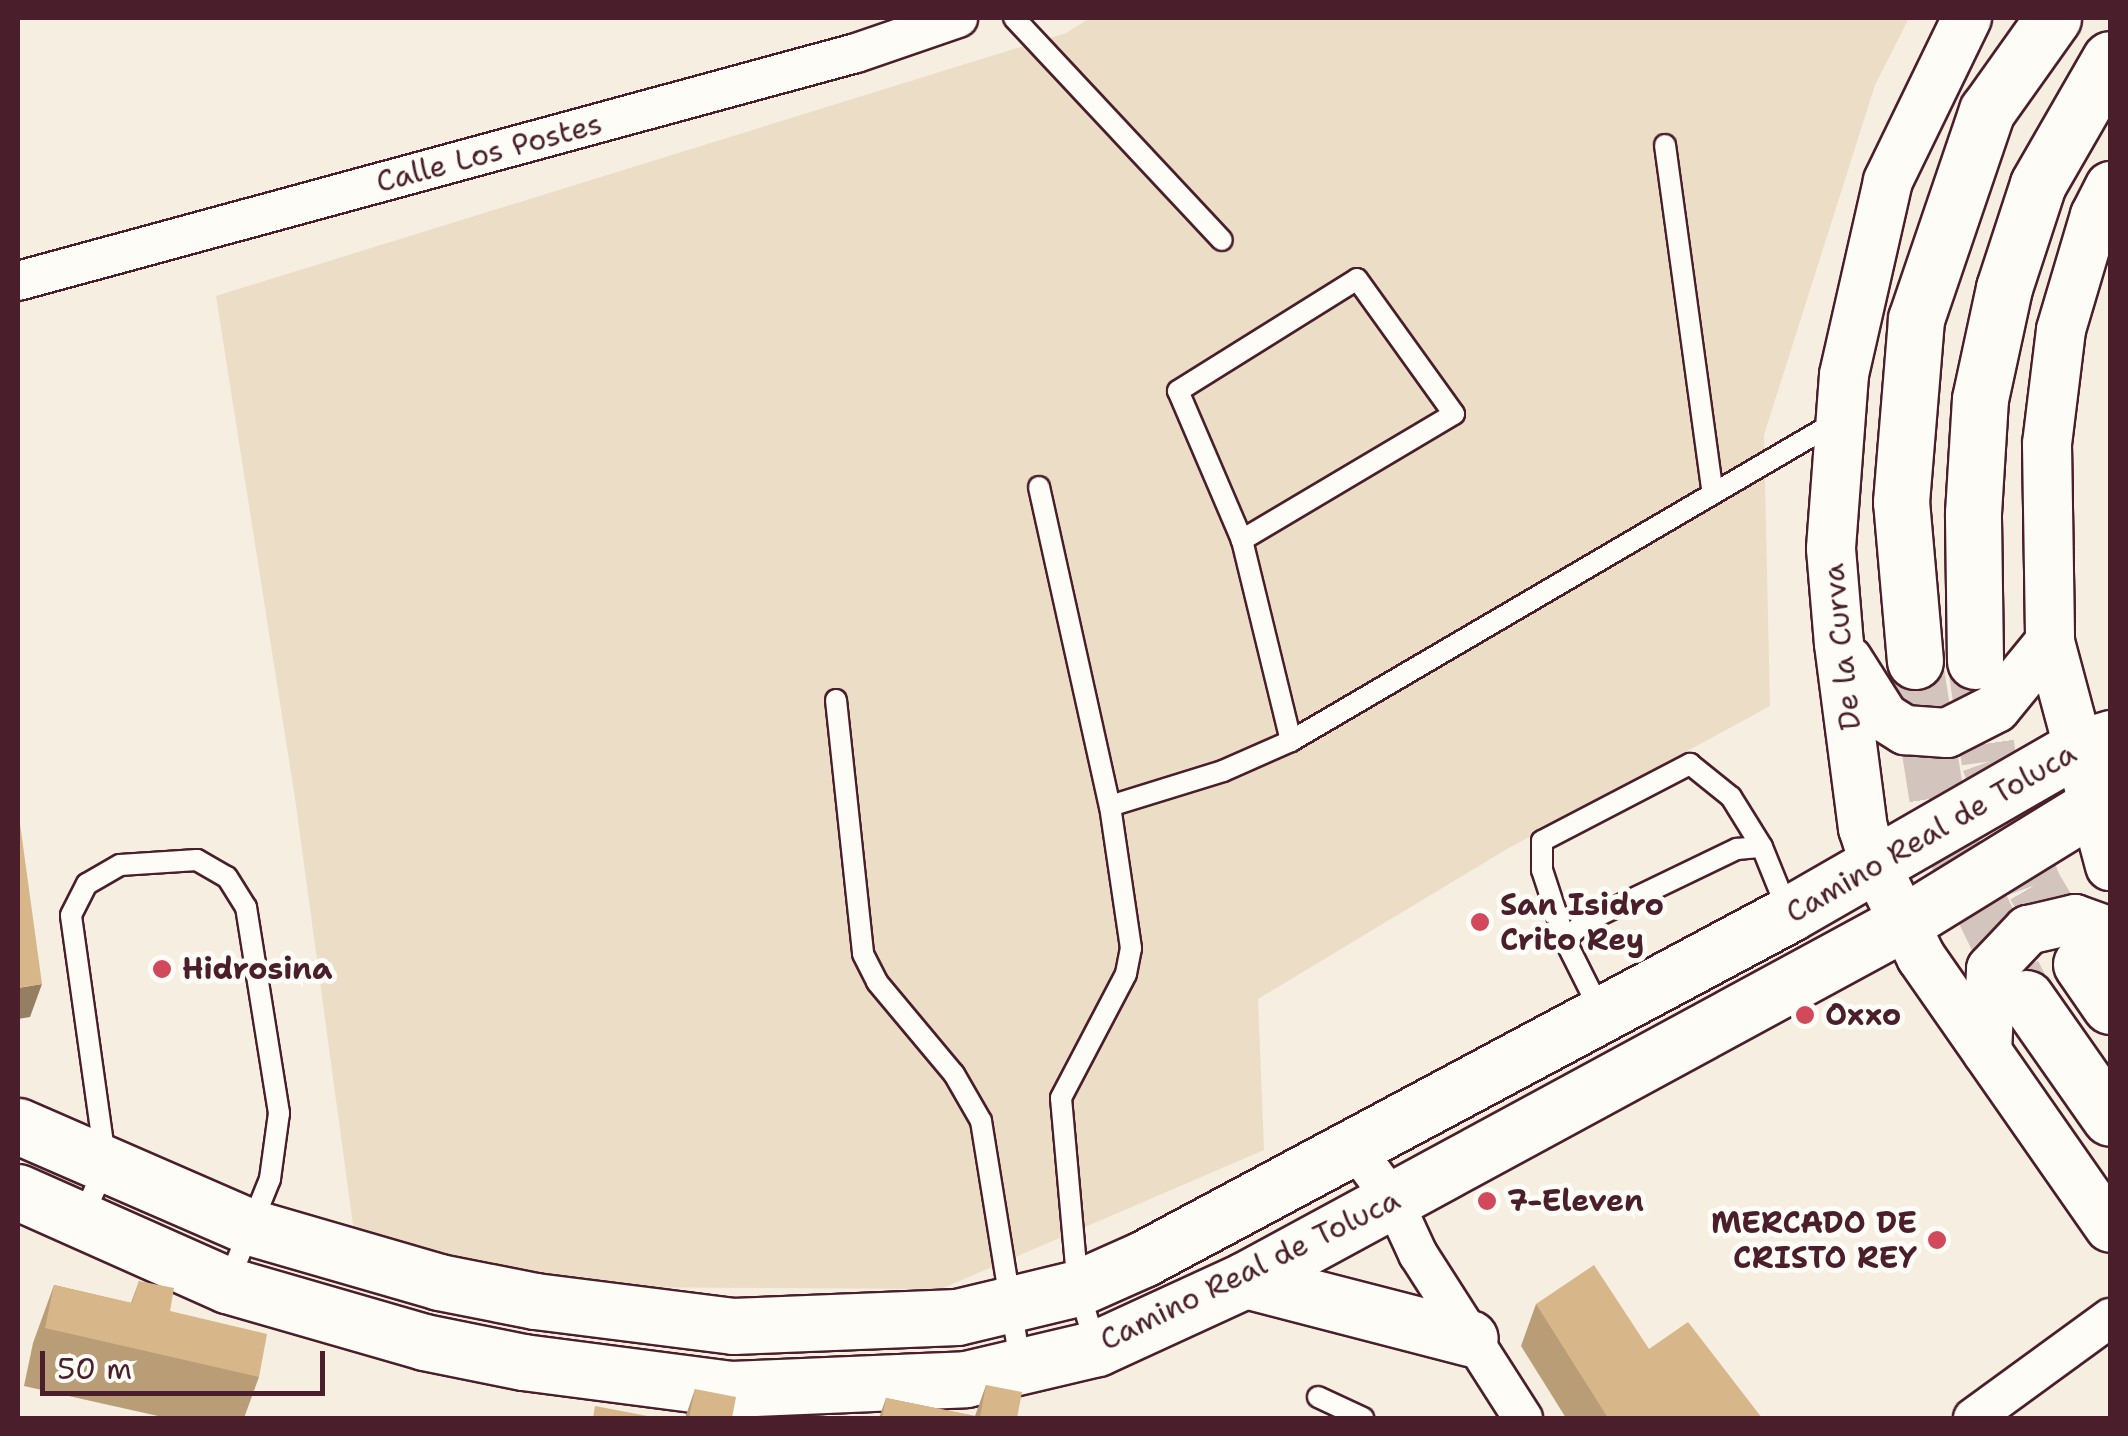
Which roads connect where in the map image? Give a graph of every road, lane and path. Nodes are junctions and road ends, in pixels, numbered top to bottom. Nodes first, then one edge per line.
1 (958, 18) edge
2 (1014, 18) edge
3 (1967, 18) edge
4 (2053, 18) edge
5 (853, 35) edge
6 (2110, 59) edge
7 (1665, 145) dead end
8 (2110, 186) edge
9 (1222, 240) dead end
10 (18, 282) edge
11 (1839, 420) junction
12 (1039, 487) dead end
13 (1713, 494) junction
14 (1242, 540) junction
15 (2050, 642) junction
16 (1840, 644) junction
17 (1915, 660) tunnel mouth
18 (1975, 661) tunnel mouth
19 (836, 700) dead end
20 (1291, 741) junction
21 (2101, 777) edge
22 (1110, 806) junction
23 (1762, 847) junction
24 (1875, 864) junction
25 (2110, 866) edge
26 (1789, 914) junction
27 (1904, 922) junction
28 (1565, 940) junction
29 (2101, 967) edge
30 (2026, 998) tunnel mouth
31 (1602, 1014) junction
32 (1987, 1052) junction
33 (2110, 1118) edge
34 (18, 1126) edge
35 (1352, 1146) junction
36 (106, 1166) junction
37 (18, 1192) edge
38 (1392, 1200) junction
39 (81, 1220) junction
40 (250, 1227) junction
41 (2110, 1228) edge
42 (1244, 1280) junction
43 (227, 1285) junction
44 (1078, 1288) junction
45 (1007, 1305) junction
46 (2110, 1318) edge
47 (733, 1326) junction
48 (1470, 1338) junction
49 (1097, 1348) junction
50 (1020, 1365) junction
51 (732, 1389) junction
52 (1318, 1398) dead end
53 (1363, 1418) edge
54 (1522, 1418) edge
55 (1973, 1418) edge

1 - 5 street, Calle Los Postes
2 - 9 lane
3 - 11 street, De la Curva
4 - 17 main road
5 - 10 street, Calle Los Postes
6 - 18 main road
7 - 13 lane
8 - 15 street
11 - 13 lane
11 - 16 street, De la Curva
12 - 22 lane
13 - 20 lane
14 - 14 lane
14 - 20 lane
15 - 16 street
15 - 21 street
16 - 24 street, De la Curva
19 - 45 lane
20 - 22 lane
21 - 24 main road, Camino Real de Toluca
21 - 25 street
21 - 27 main road, Camino Real de Toluca
22 - 44 lane
23 - 26 lane
23 - 28 lane
23 - 28 lane
24 - 26 main road, Camino Real de Toluca
24 - 27 street, De la Curva
26 - 31 main road, Camino Real de Toluca
27 - 32 street, De la Curva
27 - 38 main road, Camino Real de Toluca
28 - 31 lane
29 - 32 street
30 - 33 main road
31 - 35 main road, Camino Real de Toluca
32 - 41 street, De la Curva
34 - 36 main road, Camino Real de Toluca
35 - 38 street
35 - 44 main road, Camino Real de Toluca
36 - 39 lane
36 - 40 main road, Camino Real de Toluca
36 - 40 lane
37 - 39 main road, Camino Real de Toluca
38 - 42 main road, Camino Real de Toluca
38 - 48 street
39 - 43 main road, Camino Real de Toluca
40 - 43 lane
40 - 47 main road, Camino Real de Toluca
42 - 48 main road
42 - 49 main road, Camino Real de Toluca
43 - 51 main road, Camino Real de Toluca
44 - 45 main road, Camino Real de Toluca
44 - 49 lane
45 - 47 main road, Camino Real de Toluca
45 - 50 lane
46 - 55 street
47 - 51 main road
48 - 54 street
49 - 50 main road, Camino Real de Toluca
50 - 51 main road, Camino Real de Toluca
52 - 53 lane

